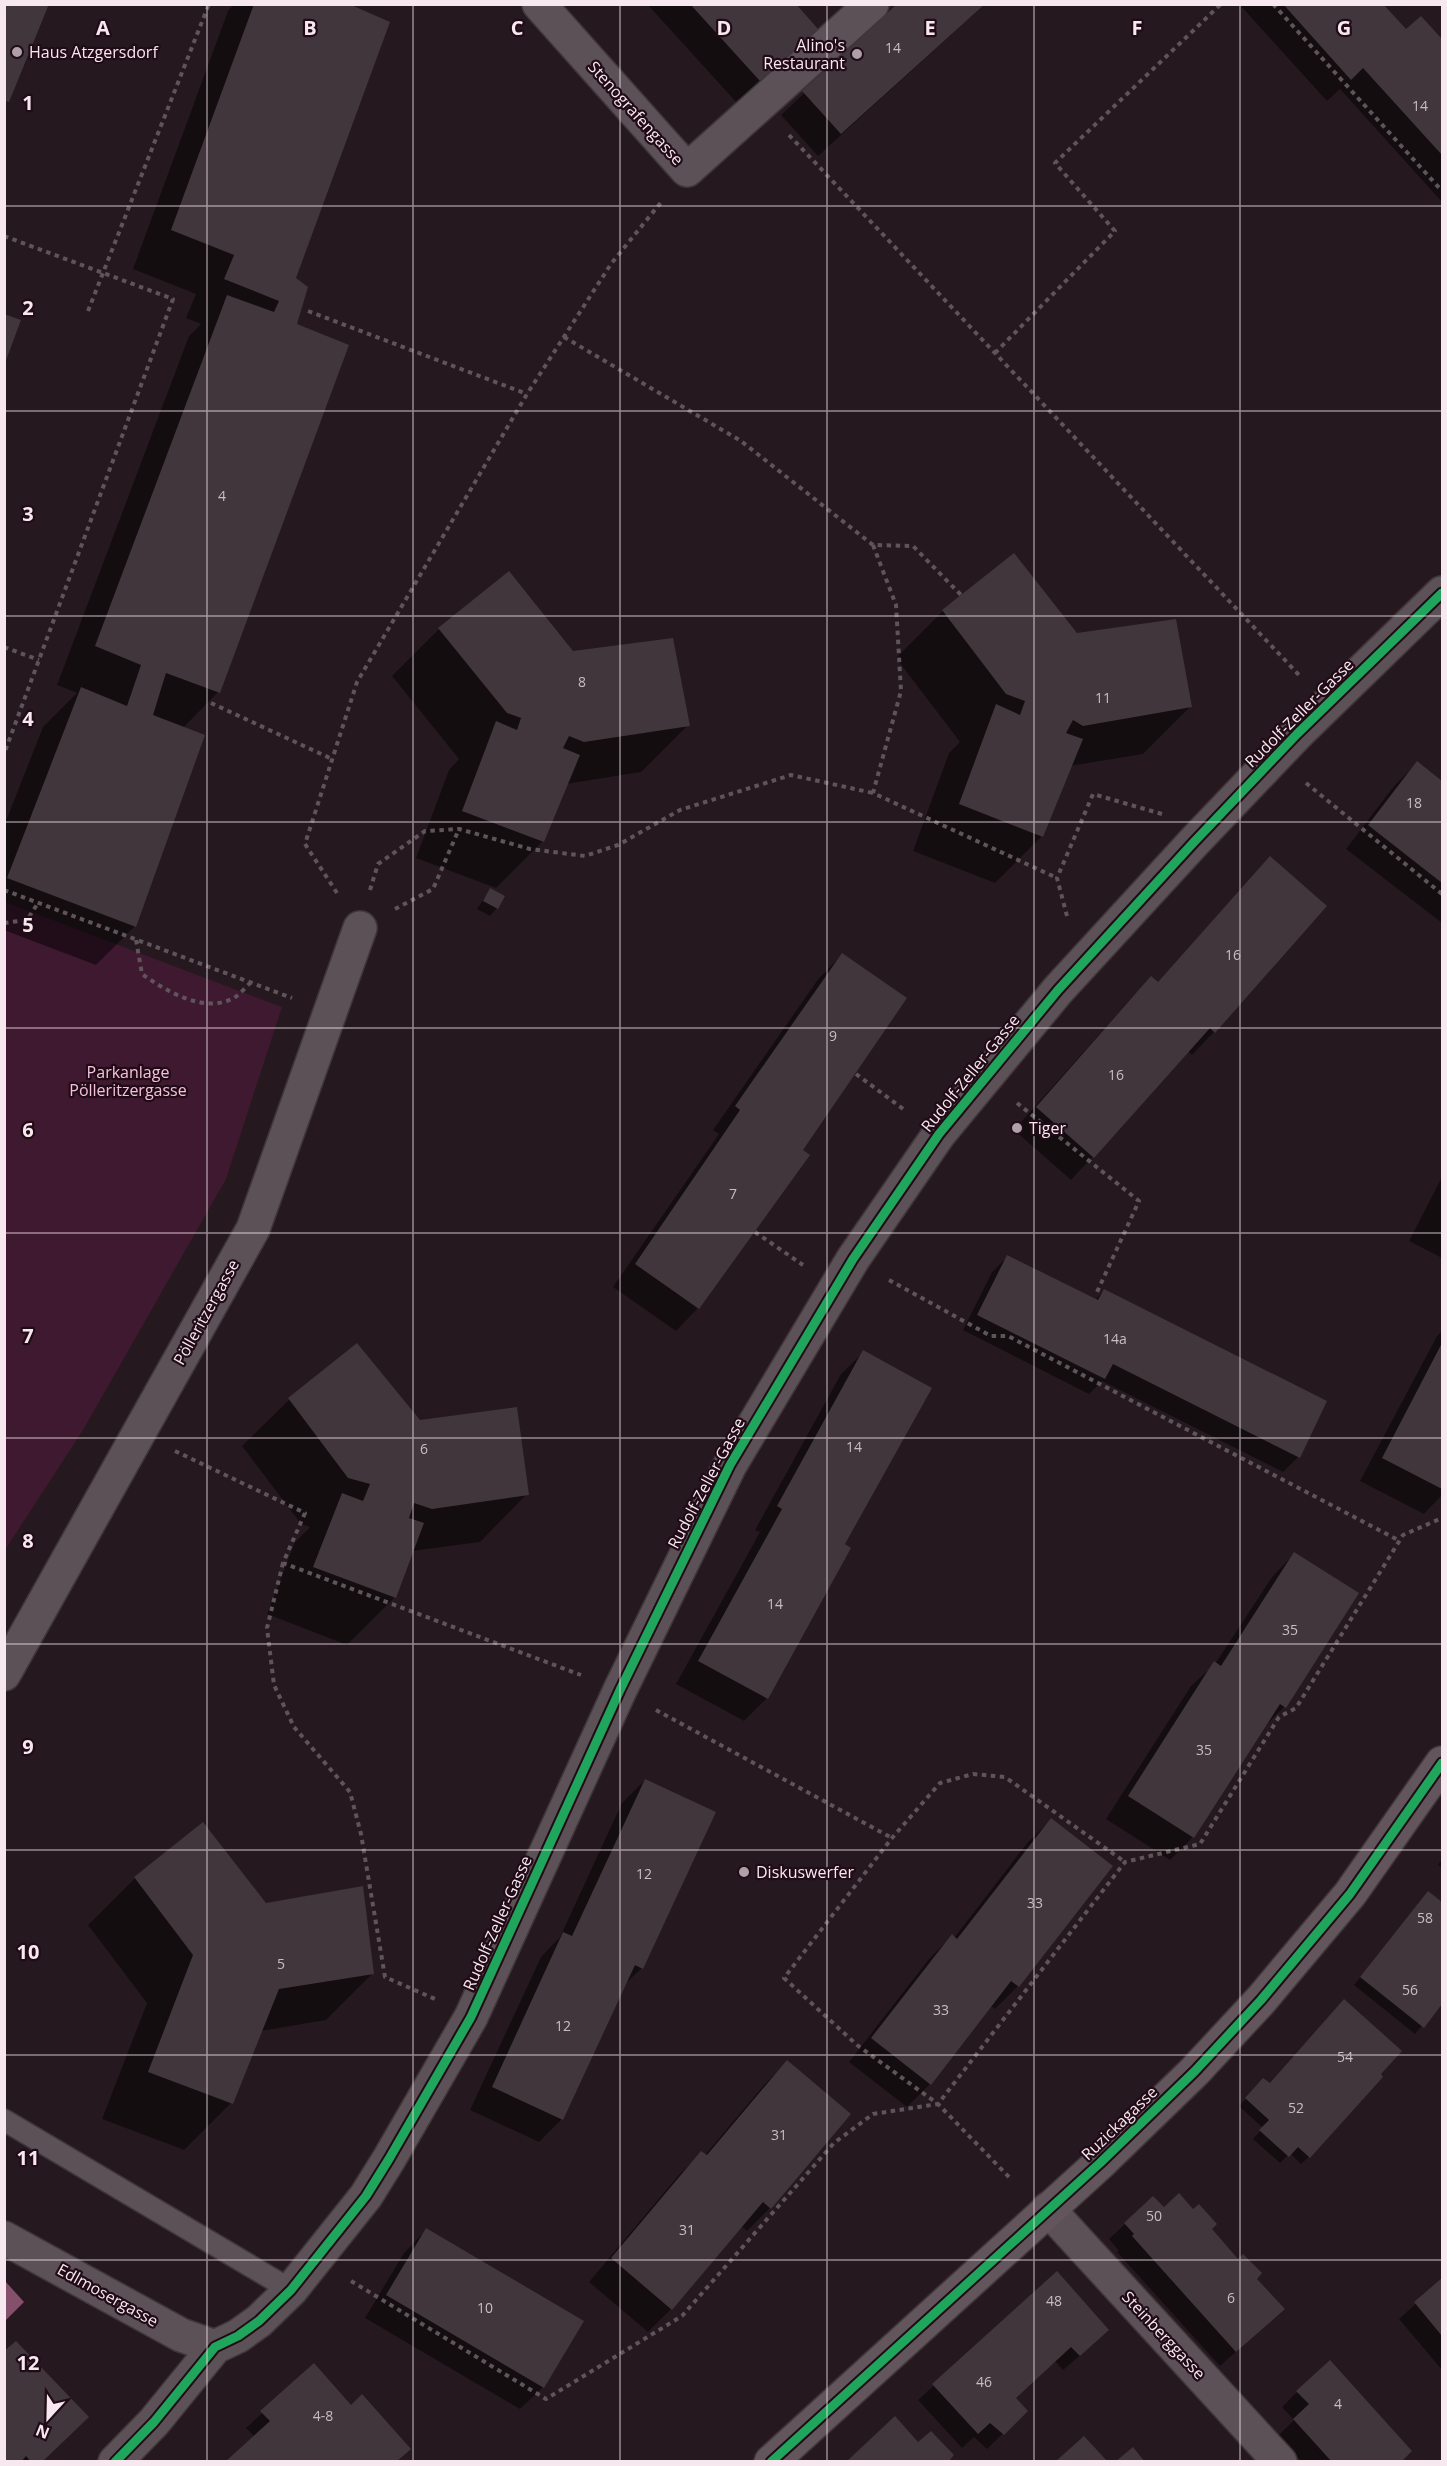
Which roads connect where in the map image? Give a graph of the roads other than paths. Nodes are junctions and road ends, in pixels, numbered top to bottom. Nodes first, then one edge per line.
1 (539, 4) edge
2 (872, 4) edge
3 (1443, 593) edge
4 (360, 928) road end
5 (4, 1674) edge
6 (1443, 1763) edge
7 (4, 2120) edge
8 (1048, 2209) junction
9 (4, 2238) edge
10 (291, 2290) junction
11 (214, 2347) junction
12 (115, 2462) edge
13 (771, 2462) edge
14 (1280, 2462) edge

1 - 2 street, Stenografengasse
3 - 10 street, Rudolf-Zeller-Gasse
4 - 5 street, Pölleritzergasse
6 - 8 street, Ruzickagasse
7 - 10 lane
8 - 13 street, Ruzickagasse
8 - 14 street, Steinberggasse
9 - 11 street, Edlmosergasse
10 - 11 street, Rudolf-Zeller-Gasse
11 - 12 street, Rudolf-Zeller-Gasse

